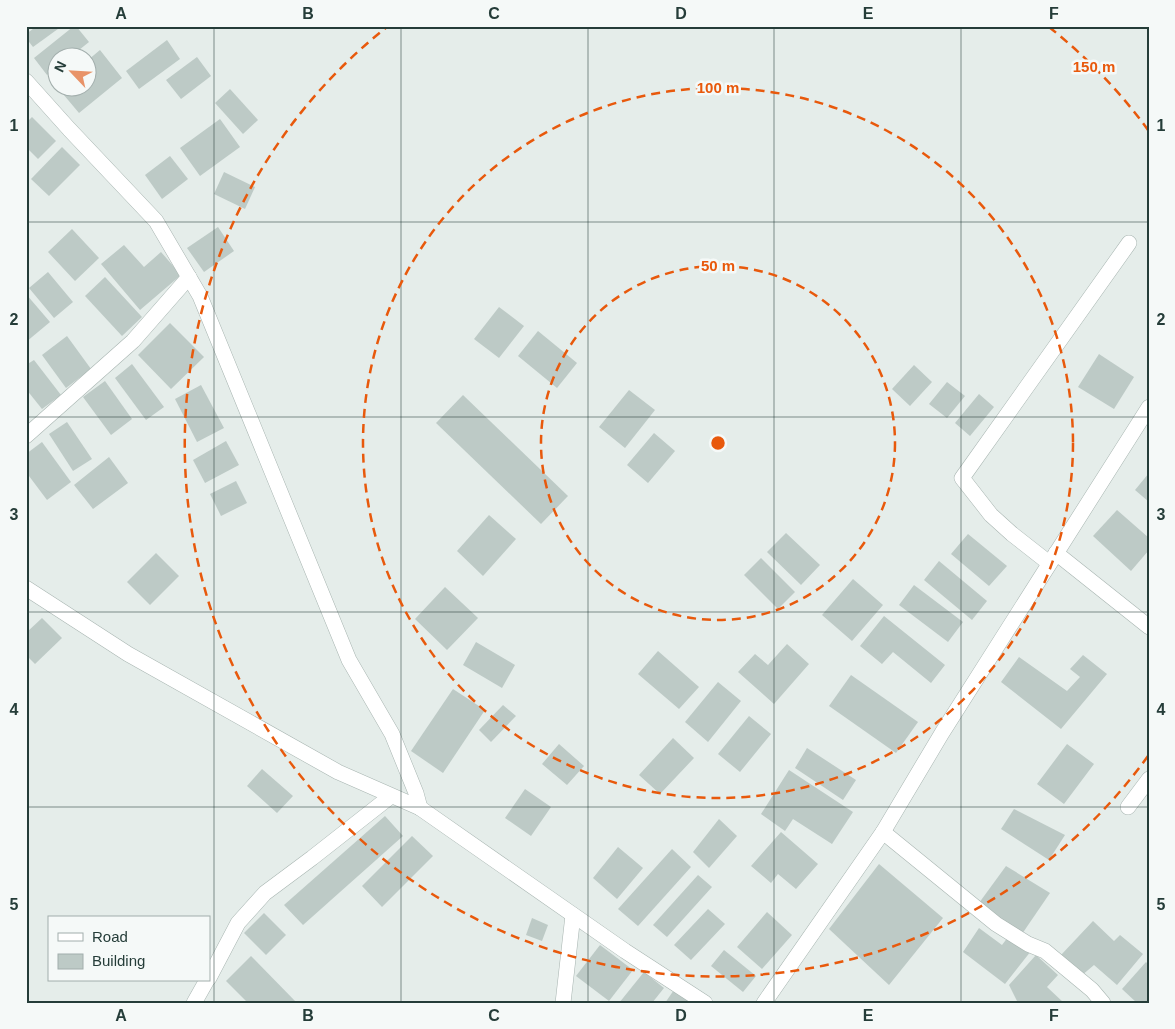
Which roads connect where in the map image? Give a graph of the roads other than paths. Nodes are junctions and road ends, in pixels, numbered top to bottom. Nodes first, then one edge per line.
1 (26, 81) edge
2 (1129, 243) dead end
3 (189, 277) junction
4 (1149, 407) edge
5 (26, 436) edge
6 (1053, 558) junction
7 (26, 588) edge
8 (1149, 627) edge
9 (1149, 779) edge
10 (391, 796) junction
11 (1128, 806) dead end
12 (420, 808) junction
13 (883, 832) junction
14 (573, 915) junction
15 (210, 975) edge
16 (206, 982) edge
17 (194, 1003) edge
18 (563, 1003) edge
19 (705, 1003) edge
20 (764, 1003) edge
21 (1103, 1003) edge

1 - 3 street
2 - 6 street
3 - 5 street
3 - 12 street
4 - 6 street
6 - 8 street
6 - 13 street
7 - 10 street
9 - 11 street
10 - 12 street
10 - 15 street
12 - 14 street
13 - 20 street
13 - 21 street
14 - 18 street
14 - 19 street
16 - 17 street

